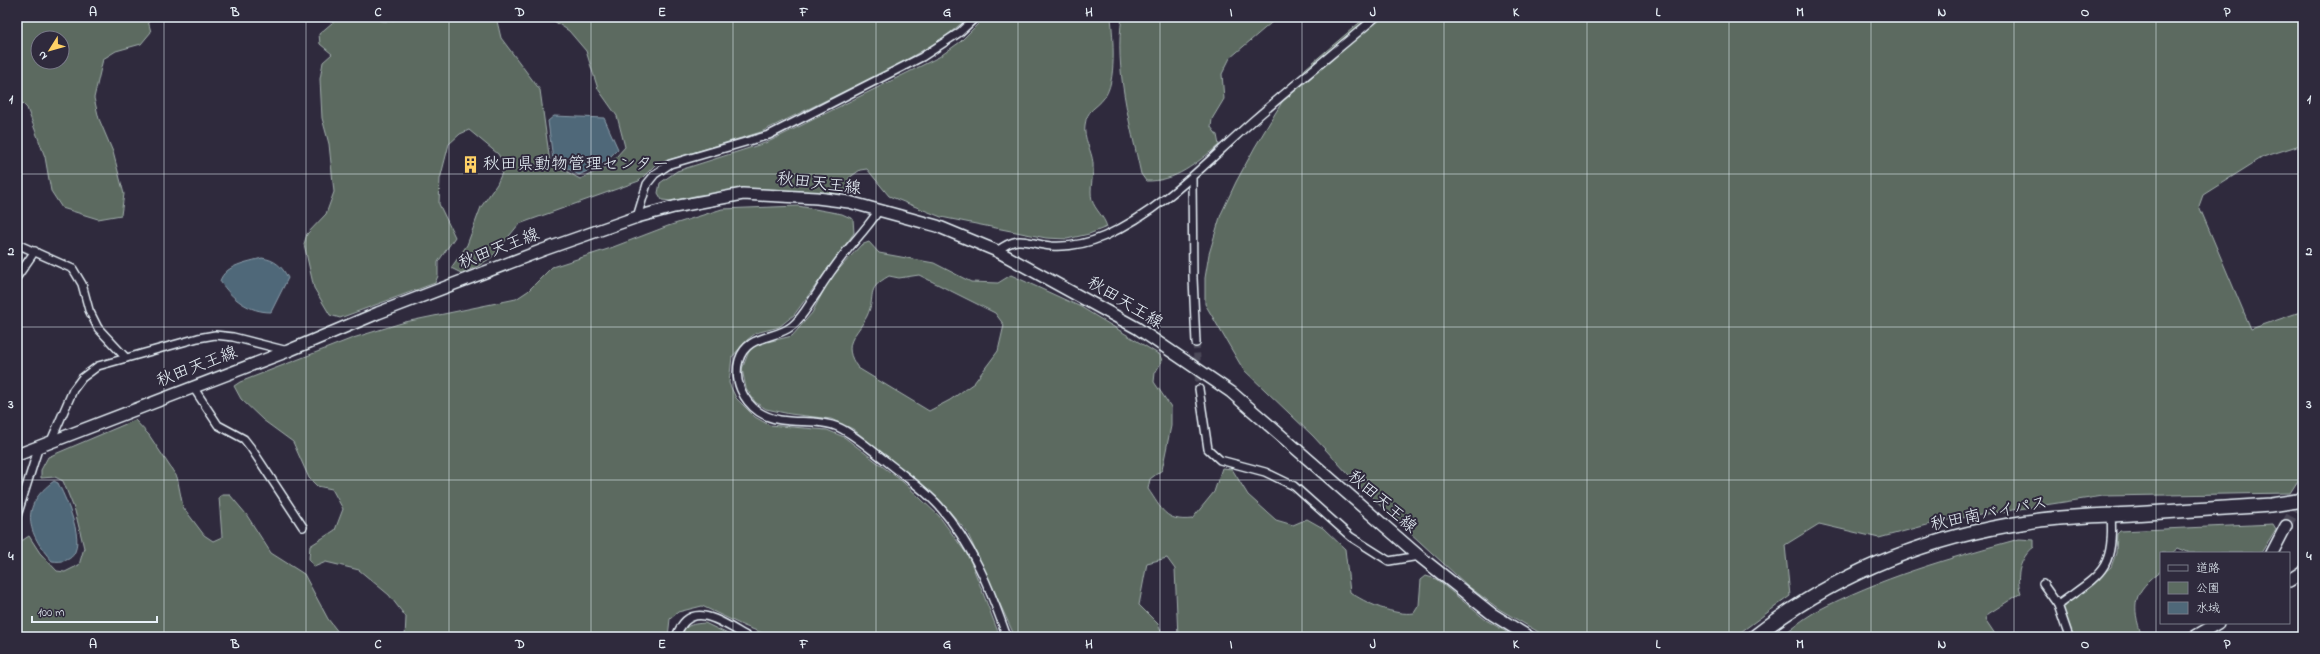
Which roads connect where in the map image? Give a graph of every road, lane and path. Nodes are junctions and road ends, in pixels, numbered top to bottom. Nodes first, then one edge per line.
1 (976, 17) edge
2 (1376, 17) edge
3 (1192, 178) junction
4 (880, 210) junction
5 (637, 217) junction
6 (17, 244) edge
7 (35, 251) junction
8 (997, 251) junction
9 (17, 277) edge
10 (1196, 343) tunnel mouth
11 (288, 351) junction
12 (126, 358) junction
13 (193, 387) junction
14 (1199, 389) tunnel mouth
15 (51, 441) junction
16 (39, 446) junction
17 (17, 455) edge
18 (2303, 500) edge
19 (2271, 505) junction
20 (2303, 506) edge
21 (2110, 515) junction
22 (17, 516) edge
23 (2286, 526) tunnel mouth
24 (303, 527) dead end
25 (2273, 552) edge
26 (1419, 556) junction
27 (2303, 572) edge
28 (2290, 580) edge
29 (2043, 584) dead end
30 (2058, 605) junction
31 (2204, 624) edge
32 (2216, 624) edge
33 (676, 637) edge
34 (748, 637) edge
35 (1007, 637) edge
36 (1529, 637) edge
37 (1754, 637) edge
38 (2068, 637) edge
39 (2187, 637) edge
40 (2194, 637) edge

1 - 5 street
2 - 3 street
3 - 8 street
3 - 10 street
4 - 5 main road, 秋田天王線
4 - 8 main road, 秋田天王線
4 - 35 street
5 - 11 main road, 秋田天王線
6 - 7 street
7 - 9 street
7 - 12 street
8 - 26 main road, 秋田天王線
11 - 12 street
11 - 13 main road, 秋田天王線
12 - 15 street
13 - 15 main road, 秋田天王線
13 - 24 street
14 - 26 street
15 - 16 main road, 秋田天王線
16 - 17 main road, 秋田天王線
16 - 22 street
18 - 19 highway, 秋田南バイパス
19 - 20 highway
19 - 21 highway, 秋田南バイパス
21 - 30 street
21 - 37 highway, 秋田南バイパス
23 - 25 main road
26 - 36 main road, 秋田天王線
27 - 28 main road
29 - 30 street
30 - 38 street
31 - 39 main road
32 - 40 main road
33 - 34 street

